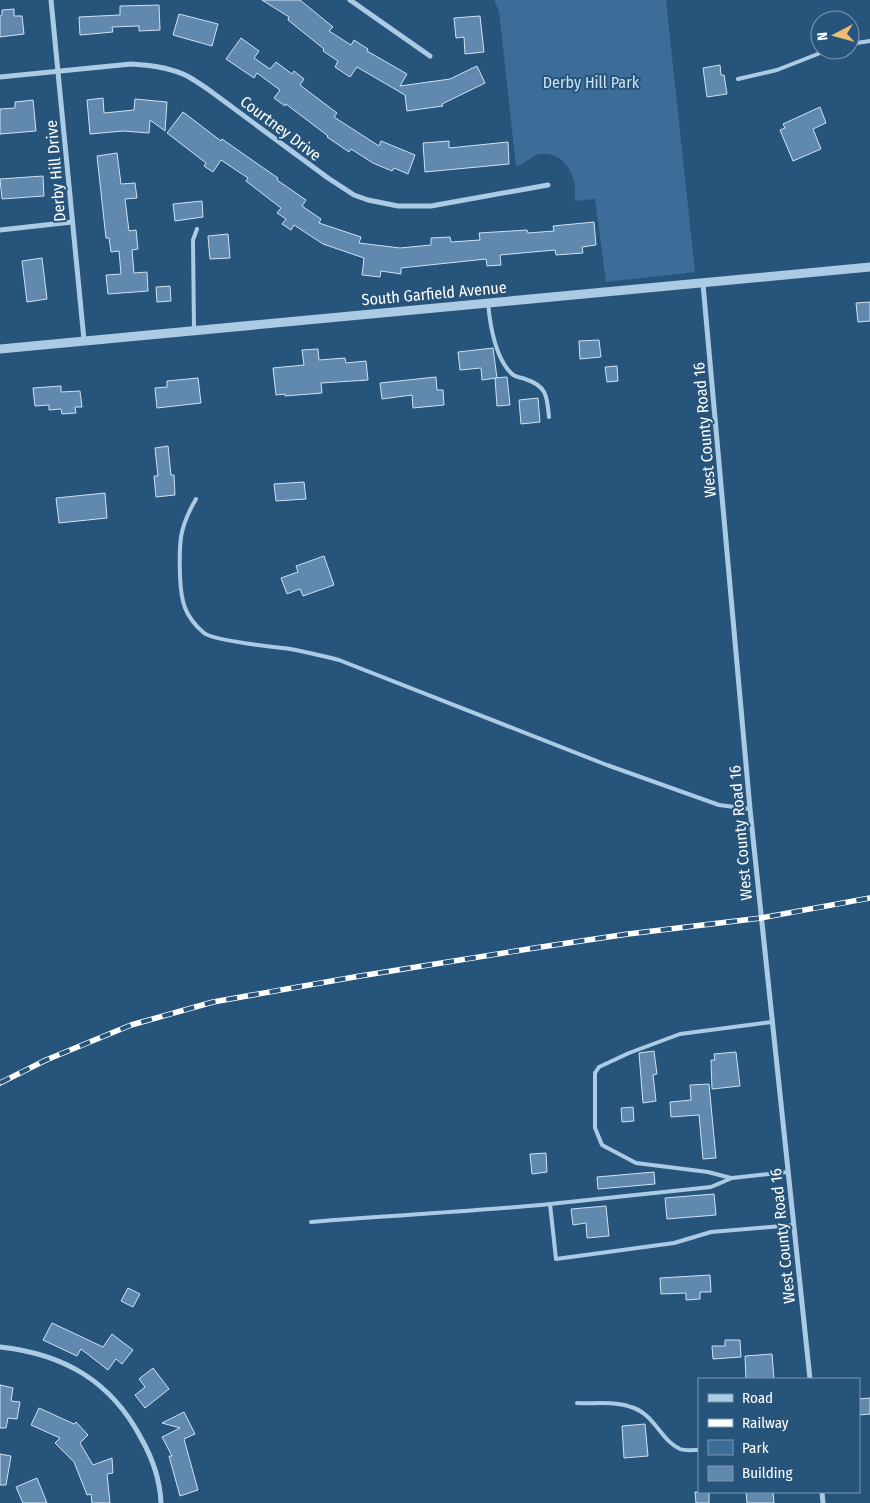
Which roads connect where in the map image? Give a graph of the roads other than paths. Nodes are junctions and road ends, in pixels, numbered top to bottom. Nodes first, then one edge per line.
1 (51, 0) edge
2 (350, 0) edge
3 (430, 56) dead end
4 (810, 57) edge
5 (58, 70) junction
6 (0, 77) edge
7 (738, 79) dead end
8 (548, 185) dead end
9 (72, 222) junction
10 (197, 229) dead end
11 (0, 230) edge
12 (870, 267) edge
13 (703, 284) junction
14 (488, 303) junction
15 (194, 330) junction
16 (84, 340) junction
17 (0, 349) edge
18 (549, 417) dead end
19 (196, 499) dead end
20 (750, 809) junction
21 (772, 1022) junction
22 (788, 1172) junction
23 (732, 1178) junction
24 (550, 1204) junction
25 (311, 1222) dead end
26 (793, 1225) junction
27 (0, 1347) edge
28 (810, 1378) edge
29 (577, 1403) dead end
30 (698, 1450) edge
31 (161, 1503) edge

1 - 5 street, Derby Hill Drive
2 - 3 street
4 - 7 lane
5 - 6 street, Courtney Drive
5 - 8 street, Courtney Drive
5 - 9 street, Derby Hill Drive
9 - 11 street
9 - 16 street, Derby Hill Drive
10 - 15 lane
12 - 13 street, South Garfield Avenue
13 - 14 street, South Garfield Avenue
13 - 20 street, West County Road 16
14 - 15 street, South Garfield Avenue
14 - 18 lane
15 - 16 street, South Garfield Avenue
16 - 17 street, South Garfield Avenue
19 - 20 lane
20 - 21 street, West County Road 16
21 - 22 street, West County Road 16
21 - 23 lane
22 - 23 lane
22 - 26 street, West County Road 16
23 - 24 lane
24 - 25 lane
24 - 26 lane
26 - 28 street, West County Road 16
27 - 31 street
29 - 30 lane

